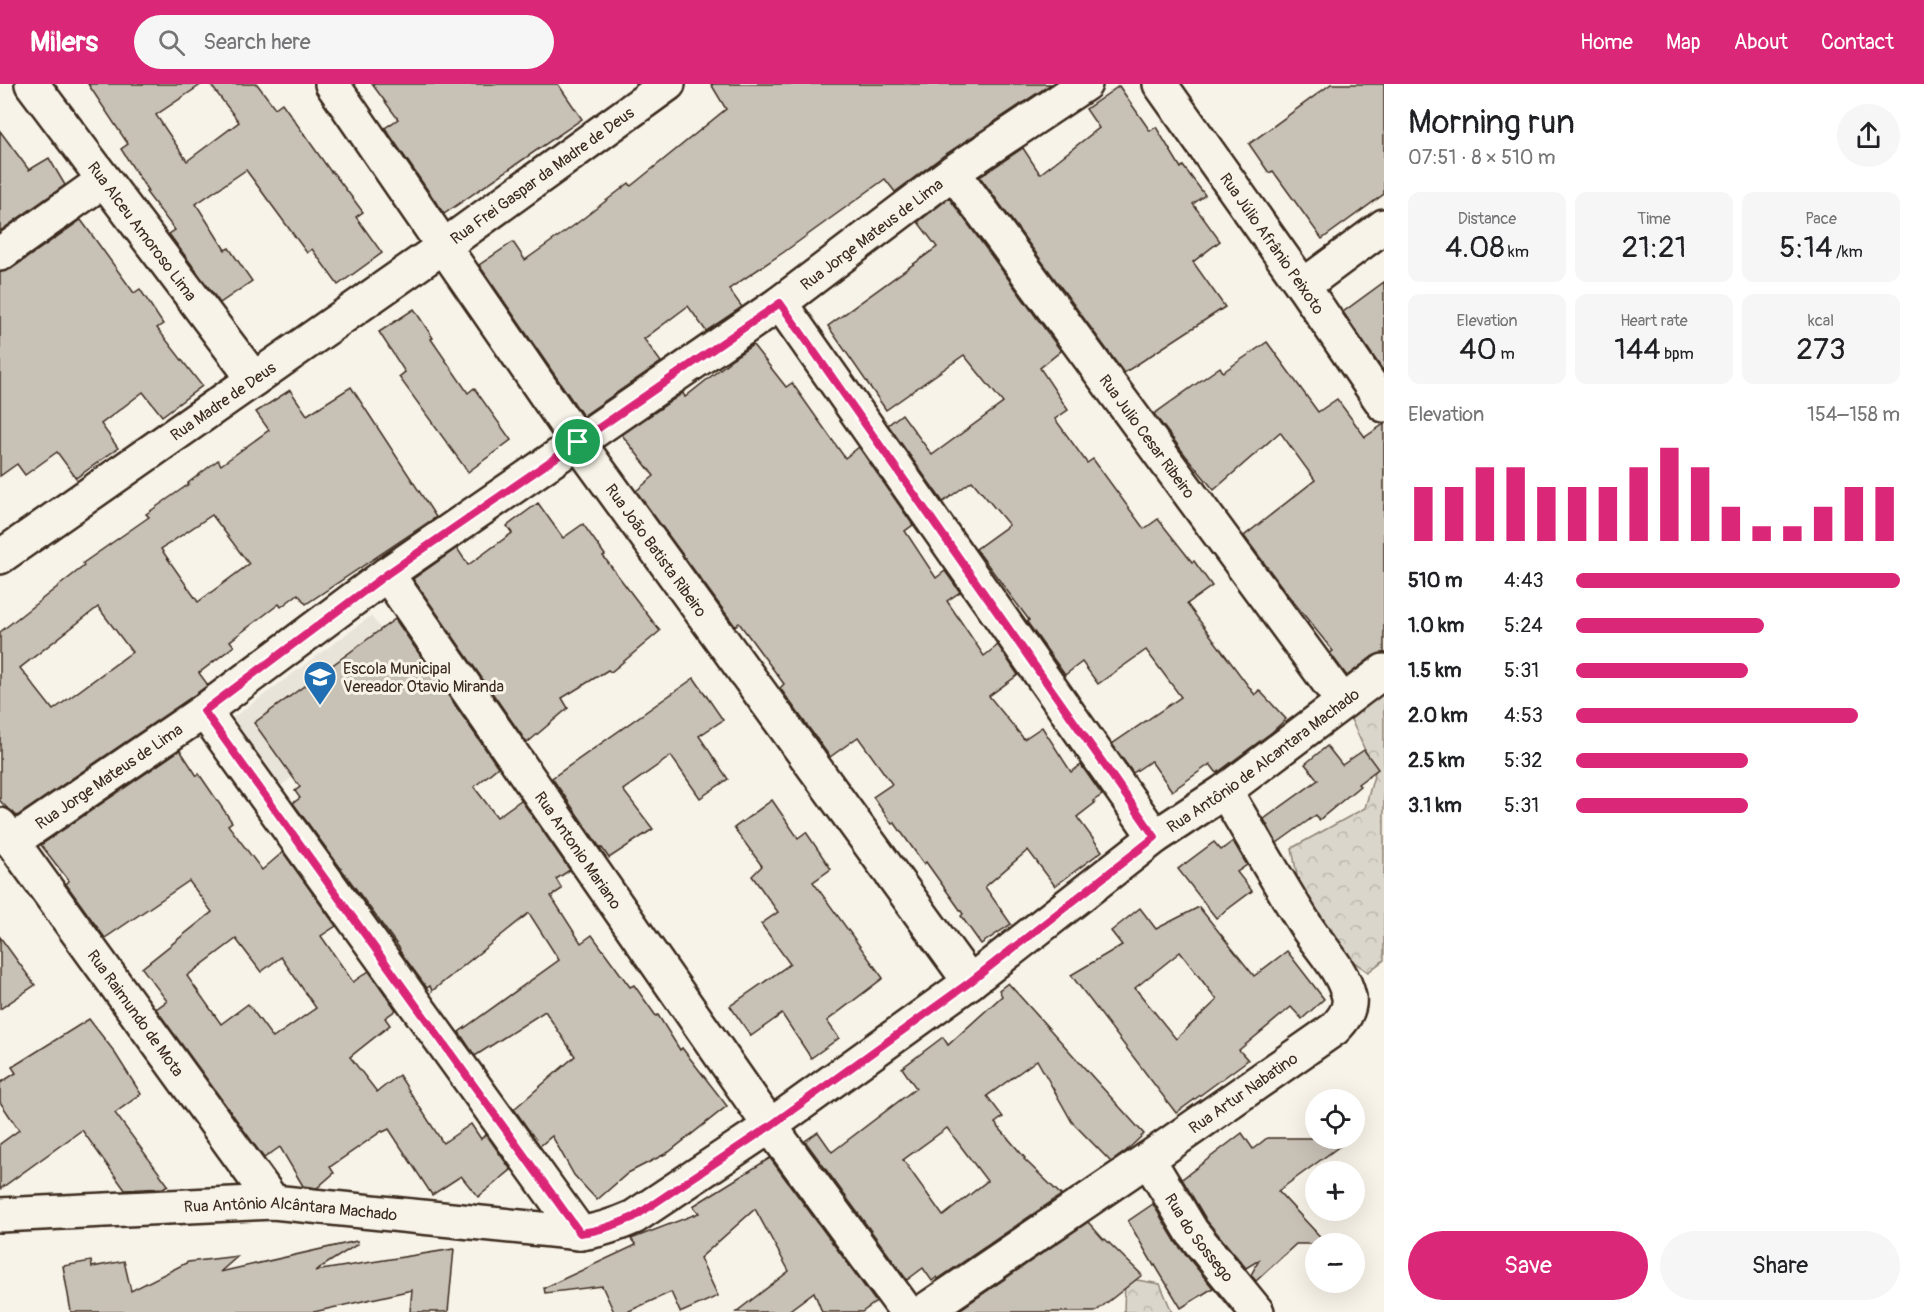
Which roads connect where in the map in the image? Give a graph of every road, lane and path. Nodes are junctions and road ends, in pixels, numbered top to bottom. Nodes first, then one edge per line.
1 (32, 84) edge
2 (332, 84) edge
3 (668, 84) edge
4 (1085, 84) edge
5 (1160, 84) edge
6 (953, 172) junction
7 (104, 180) junction
8 (1384, 226) edge
9 (444, 246) junction
10 (0, 254) edge
11 (1303, 286) junction
12 (780, 303) junction
13 (254, 379) junction
14 (1384, 405) edge
15 (578, 442) junction
16 (0, 557) edge
17 (387, 574) junction
18 (1384, 671) edge
19 (1342, 702) junction
20 (204, 711) junction
21 (1225, 791) junction
22 (6, 833) edge
23 (1155, 837) junction
24 (970, 982) junction
25 (770, 1126) junction
26 (1148, 1159) junction
27 (273, 1202) junction
28 (0, 1215) edge
29 (580, 1233) junction
30 (907, 1312) edge
31 (923, 1312) edge
32 (1257, 1312) edge

1 - 7 street, Rua Alceu Amoroso Lima
2 - 9 street, Rua João Batista Ribeiro
3 - 9 street, Rua Frei Gaspar da Madre de Deus
4 - 6 street, Rua Jorge Mateus de Lima
5 - 11 street, Rua Júlio Afrânio Peixoto
6 - 12 street, Rua Jorge Mateus de Lima
6 - 19 street, Rua Julio Cesar Ribeiro
7 - 10 street
7 - 13 street, Rua Alceu Amoroso Lima
8 - 11 street
9 - 13 street, Rua Madre de Deus
9 - 15 street, Rua João Batista Ribeiro
11 - 14 street, Rua Júlio Afrânio Peixoto
12 - 15 street, Rua Jorge Mateus de Lima
12 - 23 street
13 - 16 street, Rua Madre de Deus
15 - 17 street, Rua Jorge Mateus de Lima
15 - 24 street, Rua João Batista Ribeiro
17 - 20 street, Rua Jorge Mateus de Lima
17 - 25 street, Rua Antonio Mariano
18 - 19 street, Rua Antônio de Alcantara Machado
19 - 21 street, Rua Antônio de Alcantara Machado
20 - 22 street, Rua Jorge Mateus de Lima
20 - 29 street
21 - 23 street, Rua Antônio de Alcantara Machado
21 - 26 street, Rua Artur Nabatino
22 - 27 street, Rua Raimundo de Mota
23 - 24 street, Rua Antônio de Alcantara Machado
24 - 25 street, Rua Antônio de Alcantara Machado
25 - 29 street, Rua Antônio de Alcantara Machado
25 - 30 street, Rua Antonio Mariano
26 - 31 street, Rua Artur Nabatino
26 - 32 street, Rua do Sossego
27 - 28 street, Rua Antônio Alcântara Machado
27 - 29 street, Rua Antônio Alcântara Machado

